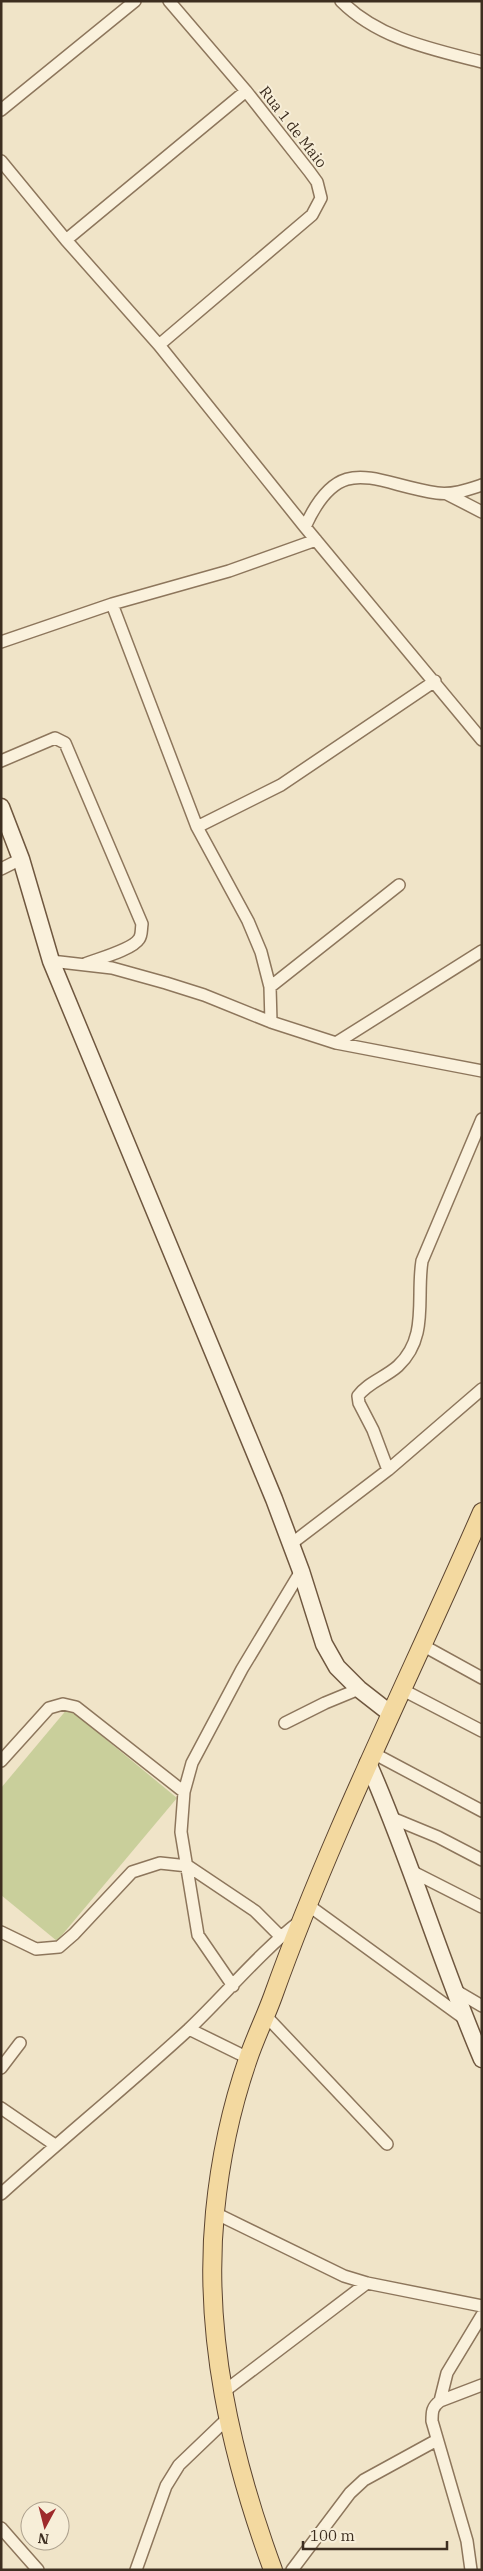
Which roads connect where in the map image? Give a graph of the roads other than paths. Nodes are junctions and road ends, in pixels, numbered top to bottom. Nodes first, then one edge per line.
1 (134, 1) edge
2 (169, 1) edge
3 (341, 1) edge
4 (482, 62) edge
5 (246, 91) junction
6 (1, 110) edge
7 (1, 161) edge
8 (66, 240) junction
9 (159, 345) junction
10 (482, 485) edge
11 (447, 494) junction
12 (482, 512) edge
13 (305, 528) junction
14 (316, 540) junction
15 (112, 604) junction
16 (1, 642) edge
17 (435, 682) junction
18 (482, 740) edge
19 (1, 761) edge
20 (1, 807) edge
21 (197, 827) junction
22 (21, 859) junction
23 (1, 869) edge
24 (399, 885) dead end
25 (482, 951) edge
26 (51, 961) junction
27 (83, 964) junction
28 (270, 987) junction
29 (271, 1022) junction
30 (336, 1043) junction
31 (482, 1071) edge
32 (482, 1119) edge
33 (482, 1389) edge
34 (388, 1470) junction
35 (482, 1512) edge
36 (291, 1544) junction
37 (301, 1571) junction
38 (424, 1646) junction
39 (482, 1678) edge
40 (359, 1689) junction
41 (403, 1690) junction
42 (391, 1714) junction
43 (284, 1723) dead end
44 (482, 1731) edge
45 (370, 1758) junction
46 (1, 1761) edge
47 (184, 1792) junction
48 (482, 1811) edge
49 (392, 1818) junction
50 (482, 1860) edge
51 (188, 1866) junction
52 (411, 1871) junction
53 (308, 1905) junction
54 (482, 1907) edge
55 (300, 1921) junction
56 (1, 1932) edge
57 (280, 1936) junction
58 (233, 1986) junction
59 (453, 1989) junction
60 (482, 2006) edge
61 (266, 2016) junction
62 (465, 2019) junction
63 (189, 2029) junction
64 (20, 2044) dead end
65 (248, 2058) junction
66 (482, 2058) edge
67 (1, 2068) edge
68 (1, 2108) edge
69 (387, 2144) dead end
70 (55, 2145) junction
71 (1, 2194) edge
72 (214, 2213) junction
73 (367, 2283) junction
74 (482, 2306) edge
75 (482, 2315) edge
76 (482, 2385) edge
77 (222, 2393) junction
78 (440, 2401) junction
79 (227, 2419) junction
80 (437, 2440) junction
81 (1, 2528) edge
82 (38, 2570) edge
83 (136, 2570) edge
84 (273, 2570) edge
85 (292, 2570) edge
86 (471, 2570) edge

1 - 6 street
2 - 5 street, Rua 1 de Maio
3 - 4 street
5 - 8 street
5 - 9 street, Rua 1 de Maio
7 - 8 street
8 - 9 street
9 - 13 street
10 - 11 street
11 - 12 street
11 - 13 street
13 - 14 street
14 - 15 street
14 - 17 street
15 - 16 street
15 - 21 street
17 - 18 street
17 - 21 street
19 - 27 street
20 - 22 main road
21 - 28 street
22 - 23 street
22 - 26 main road
24 - 28 street
25 - 30 street
26 - 27 street
26 - 36 main road
27 - 29 street
28 - 29 street
29 - 30 street
30 - 31 street
32 - 34 street
33 - 34 street
34 - 36 street
35 - 38 main road
36 - 37 main road
37 - 40 main road
37 - 47 street
38 - 39 street
38 - 41 main road
40 - 42 main road
40 - 43 street
41 - 42 main road
41 - 44 street
42 - 45 main road
45 - 48 street
45 - 49 main road
45 - 53 main road
46 - 47 street
47 - 51 street
49 - 50 street
49 - 52 main road
51 - 56 street
51 - 57 street
51 - 58 street
52 - 54 street
52 - 59 main road
53 - 55 main road
53 - 62 street
55 - 57 street
55 - 61 main road
57 - 58 street
58 - 63 street
59 - 60 street
59 - 62 main road
61 - 65 main road
61 - 69 street
62 - 66 main road
63 - 65 street
63 - 70 street
64 - 67 street
65 - 72 main road
68 - 70 street
70 - 71 street
72 - 73 street
72 - 77 main road
73 - 74 street
73 - 77 street
75 - 78 street
76 - 78 street
77 - 79 main road
78 - 80 street
79 - 83 street
79 - 84 main road
80 - 85 street
80 - 86 street
81 - 82 street

